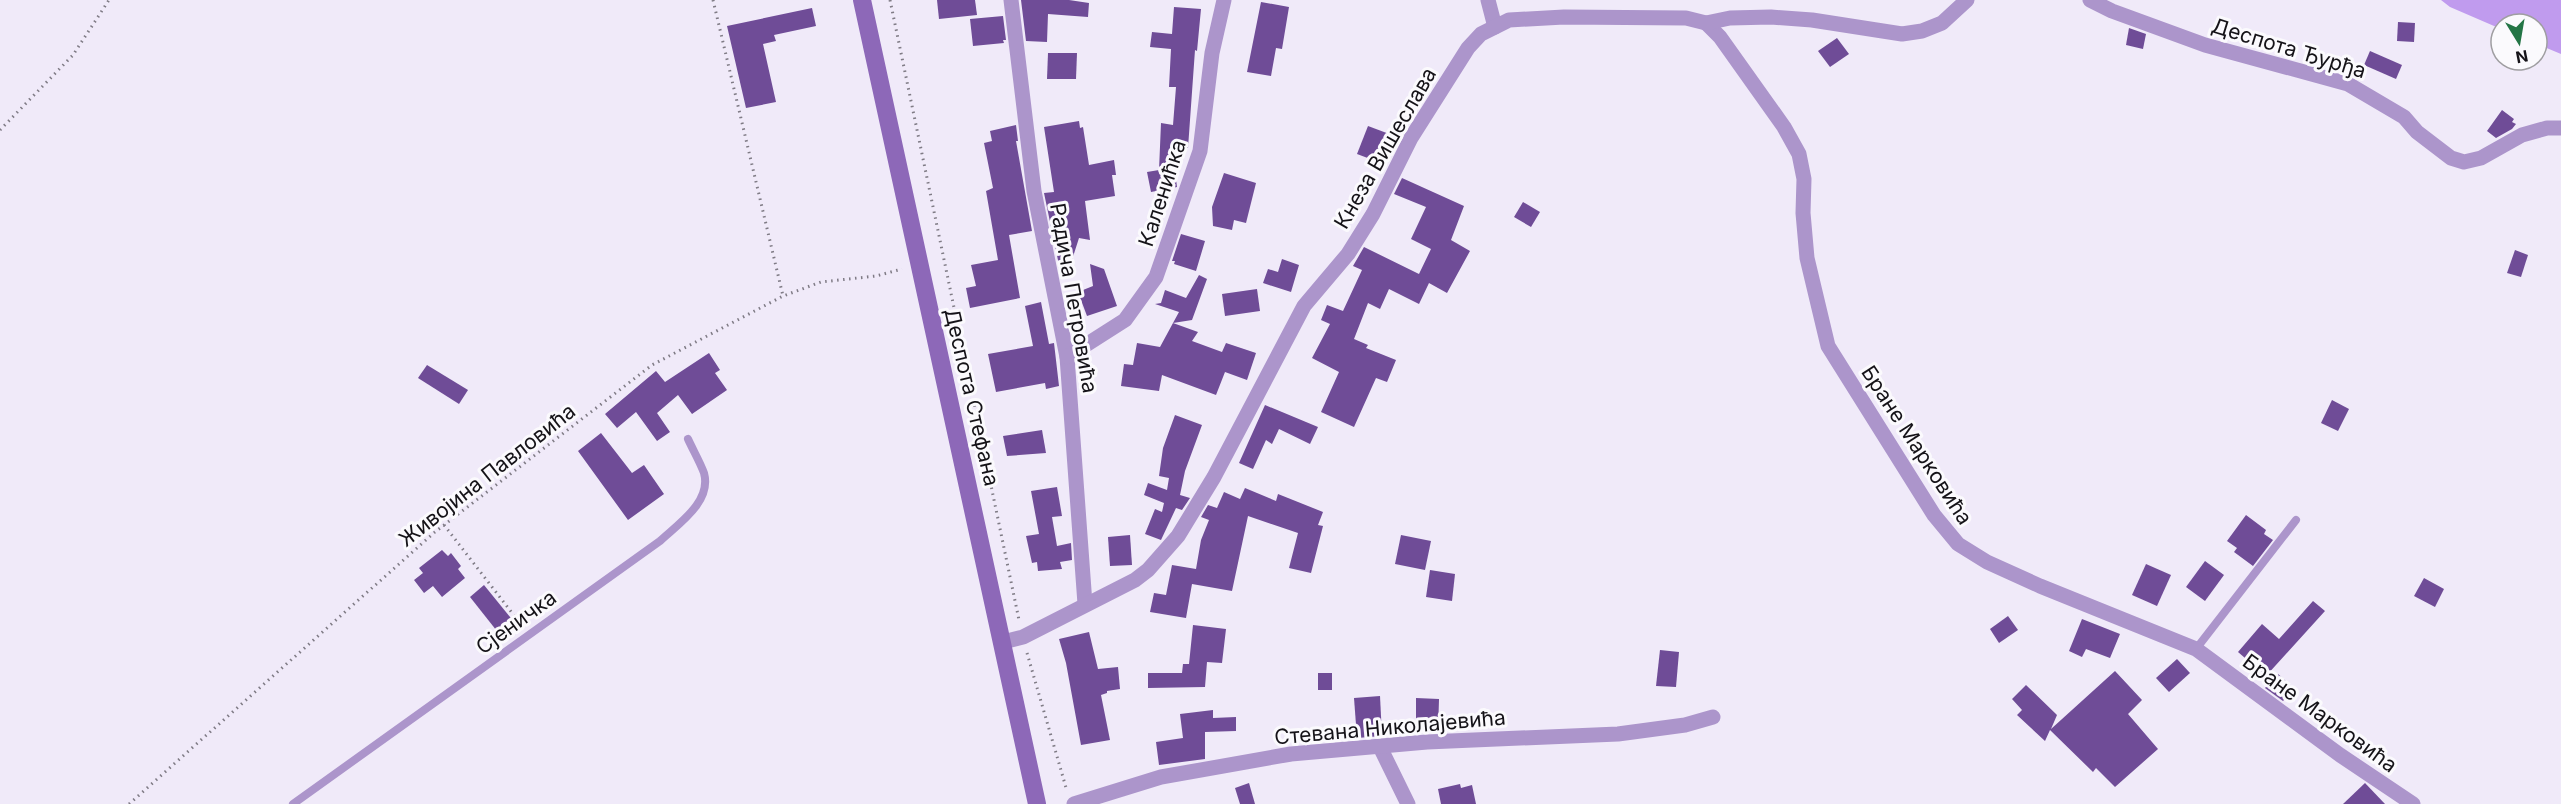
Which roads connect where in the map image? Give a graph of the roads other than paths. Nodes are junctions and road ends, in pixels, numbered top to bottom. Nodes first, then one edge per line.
1 (862, 0) edge
2 (1011, 0) edge
3 (1224, 0) edge
4 (1488, 0) edge
5 (1967, 0) edge
6 (2090, 0) edge
7 (1706, 23) junction
8 (1495, 27) junction
9 (2561, 128) edge
10 (1066, 357) junction
11 (688, 439) dead end
12 (2296, 520) dead end
13 (1085, 604) junction
14 (1003, 642) junction
15 (2196, 649) junction
16 (1713, 717) dead end
17 (1380, 747) junction
18 (1071, 798) edge
19 (293, 804) edge
20 (1037, 804) edge
21 (1408, 804) edge
22 (2413, 804) edge

1 - 14 main road, Деспота Стефана
2 - 10 street, Радича Петровића
3 - 10 street, Каленићка
4 - 8 street
5 - 7 street, Кнеза Вишеслава
6 - 9 street, Деспота Ђурђа
7 - 8 street, Кнеза Вишеслава
7 - 15 street, Бране Марковића
8 - 13 street, Кнеза Вишеслава
10 - 13 street, Радича Петровића
11 - 19 lane, Сјеничка
12 - 15 lane
13 - 14 street, Кнеза Вишеслава
14 - 20 main road, Деспота Стефана
15 - 22 street, Бране Марковића
16 - 17 street, Стевана Николајевића
17 - 18 street, Стевана Николајевића
17 - 21 street

